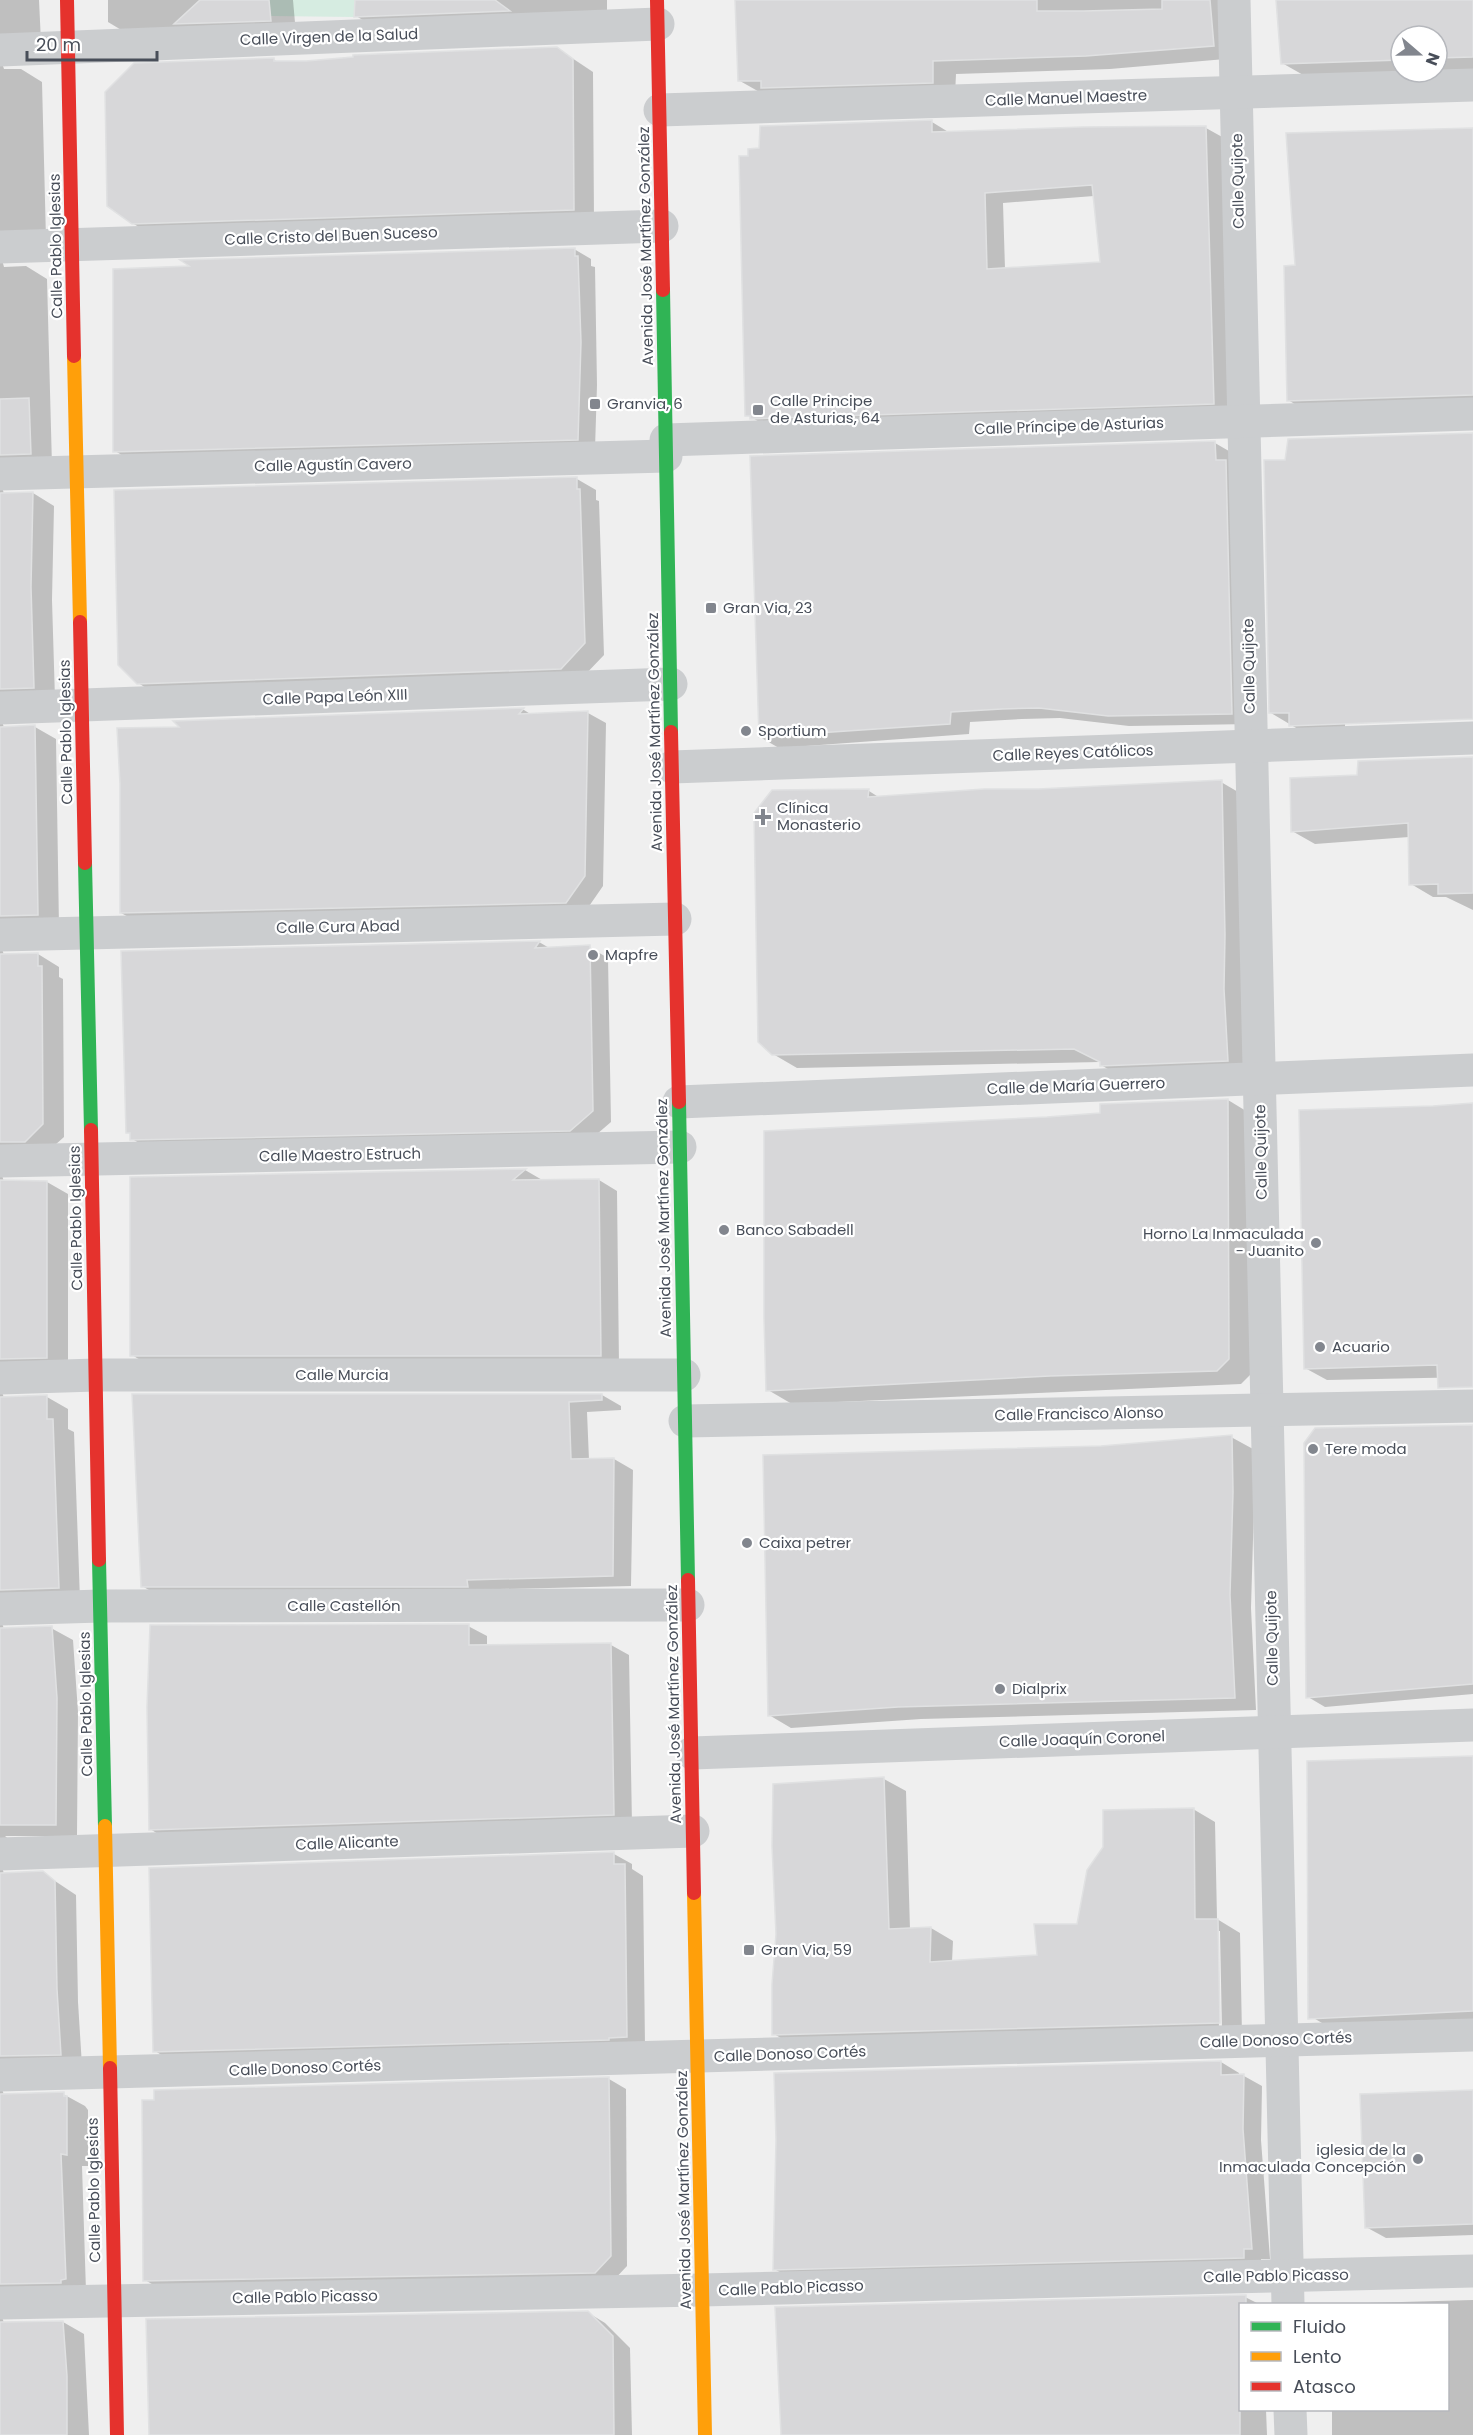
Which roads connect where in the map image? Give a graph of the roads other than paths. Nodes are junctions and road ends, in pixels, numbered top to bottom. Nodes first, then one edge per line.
1 (67, 0) edge
2 (1234, 0) edge
3 (658, 12) edge
4 (68, 47) junction
5 (0, 50) edge
6 (1473, 85) edge
7 (1236, 92) junction
8 (660, 110) junction
9 (662, 226) junction
10 (73, 244) junction
11 (0, 247) edge
12 (1473, 414) edge
13 (1244, 421) junction
14 (666, 448) junction
15 (75, 471) junction
16 (0, 474) edge
17 (671, 684) junction
18 (82, 707) junction
19 (0, 708) edge
20 (1473, 738) edge
21 (1251, 746) junction
22 (672, 767) junction
23 (675, 919) junction
24 (86, 932) junction
25 (0, 935) edge
26 (1473, 1070) edge
27 (1259, 1079) junction
28 (679, 1102) junction
29 (680, 1148) junction
30 (92, 1160) junction
31 (0, 1161) edge
32 (96, 1375) junction
33 (684, 1375) junction
34 (0, 1378) edge
35 (1473, 1406) edge
36 (1267, 1410) junction
37 (685, 1421) junction
38 (688, 1605) junction
39 (100, 1606) junction
40 (0, 1609) edge
41 (1473, 1725) edge
42 (1274, 1732) junction
43 (692, 1753) junction
44 (693, 1831) junction
45 (105, 1852) junction
46 (0, 1854) edge
47 (1473, 2035) edge
48 (1281, 2040) junction
49 (698, 2056) junction
50 (109, 2073) junction
51 (0, 2075) edge
52 (1473, 2271) edge
53 (702, 2290) junction
54 (1287, 2290) edge
55 (113, 2300) junction
56 (0, 2303) edge
57 (1290, 2411) edge
58 (117, 2435) edge
59 (705, 2435) edge
60 (1291, 2435) edge

1 - 4 street, Calle Pablo Iglesias
2 - 7 street, Calle Quijote
3 - 4 street, Calle Virgen de la Salud
3 - 8 street, Avenida José Martínez González
4 - 5 street, Calle Virgen de la Salud
4 - 10 street, Calle Pablo Iglesias
6 - 7 street, Calle Manuel Maestre
7 - 8 street, Calle Manuel Maestre
7 - 13 street, Calle Quijote
8 - 9 street, Avenida José Martínez González
9 - 10 street, Calle Cristo del Buen Suceso
9 - 14 street, Avenida José Martínez González
10 - 11 street, Calle Cristo del Buen Suceso
10 - 15 street, Calle Pablo Iglesias
12 - 13 street, Calle Príncipe de Asturias
13 - 14 street, Calle Príncipe de Asturias
13 - 21 street, Calle Quijote
14 - 15 street, Calle Agustín Cavero
14 - 17 street, Avenida José Martínez González
15 - 16 street, Calle Agustín Cavero
15 - 18 street, Calle Pablo Iglesias
17 - 18 street, Calle Papa León XIII
17 - 22 street, Avenida José Martínez González
18 - 19 street, Calle Papa León XIII
18 - 24 street, Calle Pablo Iglesias
20 - 21 street, Calle Reyes Católicos
21 - 22 street, Calle Reyes Católicos
21 - 27 street, Calle Quijote
22 - 23 street, Avenida José Martínez González
23 - 24 street, Calle Cura Abad
23 - 28 street, Avenida José Martínez González
24 - 25 street, Calle Cura Abad
24 - 30 street, Calle Pablo Iglesias
26 - 27 street, Calle de María Guerrero
27 - 28 street, Calle de María Guerrero
27 - 36 street, Calle Quijote
28 - 29 street, Avenida José Martínez González
29 - 30 street, Calle Maestro Estruch
29 - 33 street, Avenida José Martínez González
30 - 31 street, Calle Maestro Estruch
30 - 32 street, Calle Pablo Iglesias
32 - 33 street, Calle Murcia
32 - 34 street, Calle Murcia
32 - 39 street, Calle Pablo Iglesias
33 - 37 street, Avenida José Martínez González
35 - 36 street, Calle Francisco Alonso
36 - 37 street, Calle Francisco Alonso
36 - 42 street, Calle Quijote
37 - 38 street, Avenida José Martínez González
38 - 39 street, Calle Castellón
38 - 43 street, Avenida José Martínez González
39 - 40 street, Calle Castellón
39 - 45 street, Calle Pablo Iglesias
41 - 42 street, Calle Joaquín Coronel
42 - 43 street, Calle Joaquín Coronel
42 - 48 street, Calle Quijote
43 - 44 street, Avenida José Martínez González
44 - 45 street, Calle Alicante
44 - 49 street, Avenida José Martínez González
45 - 46 street, Calle Alicante
45 - 50 street, Calle Pablo Iglesias
47 - 48 street, Calle Donoso Cortés
48 - 49 street, Calle Donoso Cortés
48 - 54 street, Calle Quijote
49 - 50 street, Calle Donoso Cortés
49 - 53 street, Avenida José Martínez González
50 - 51 street, Calle Donoso Cortés
50 - 55 street, Calle Pablo Iglesias
52 - 54 street, Calle Pablo Picasso
53 - 54 street, Calle Pablo Picasso
53 - 55 street, Calle Pablo Picasso
53 - 59 street, Avenida José Martínez González
55 - 56 street, Calle Pablo Picasso
55 - 58 street, Calle Pablo Iglesias
57 - 60 street

